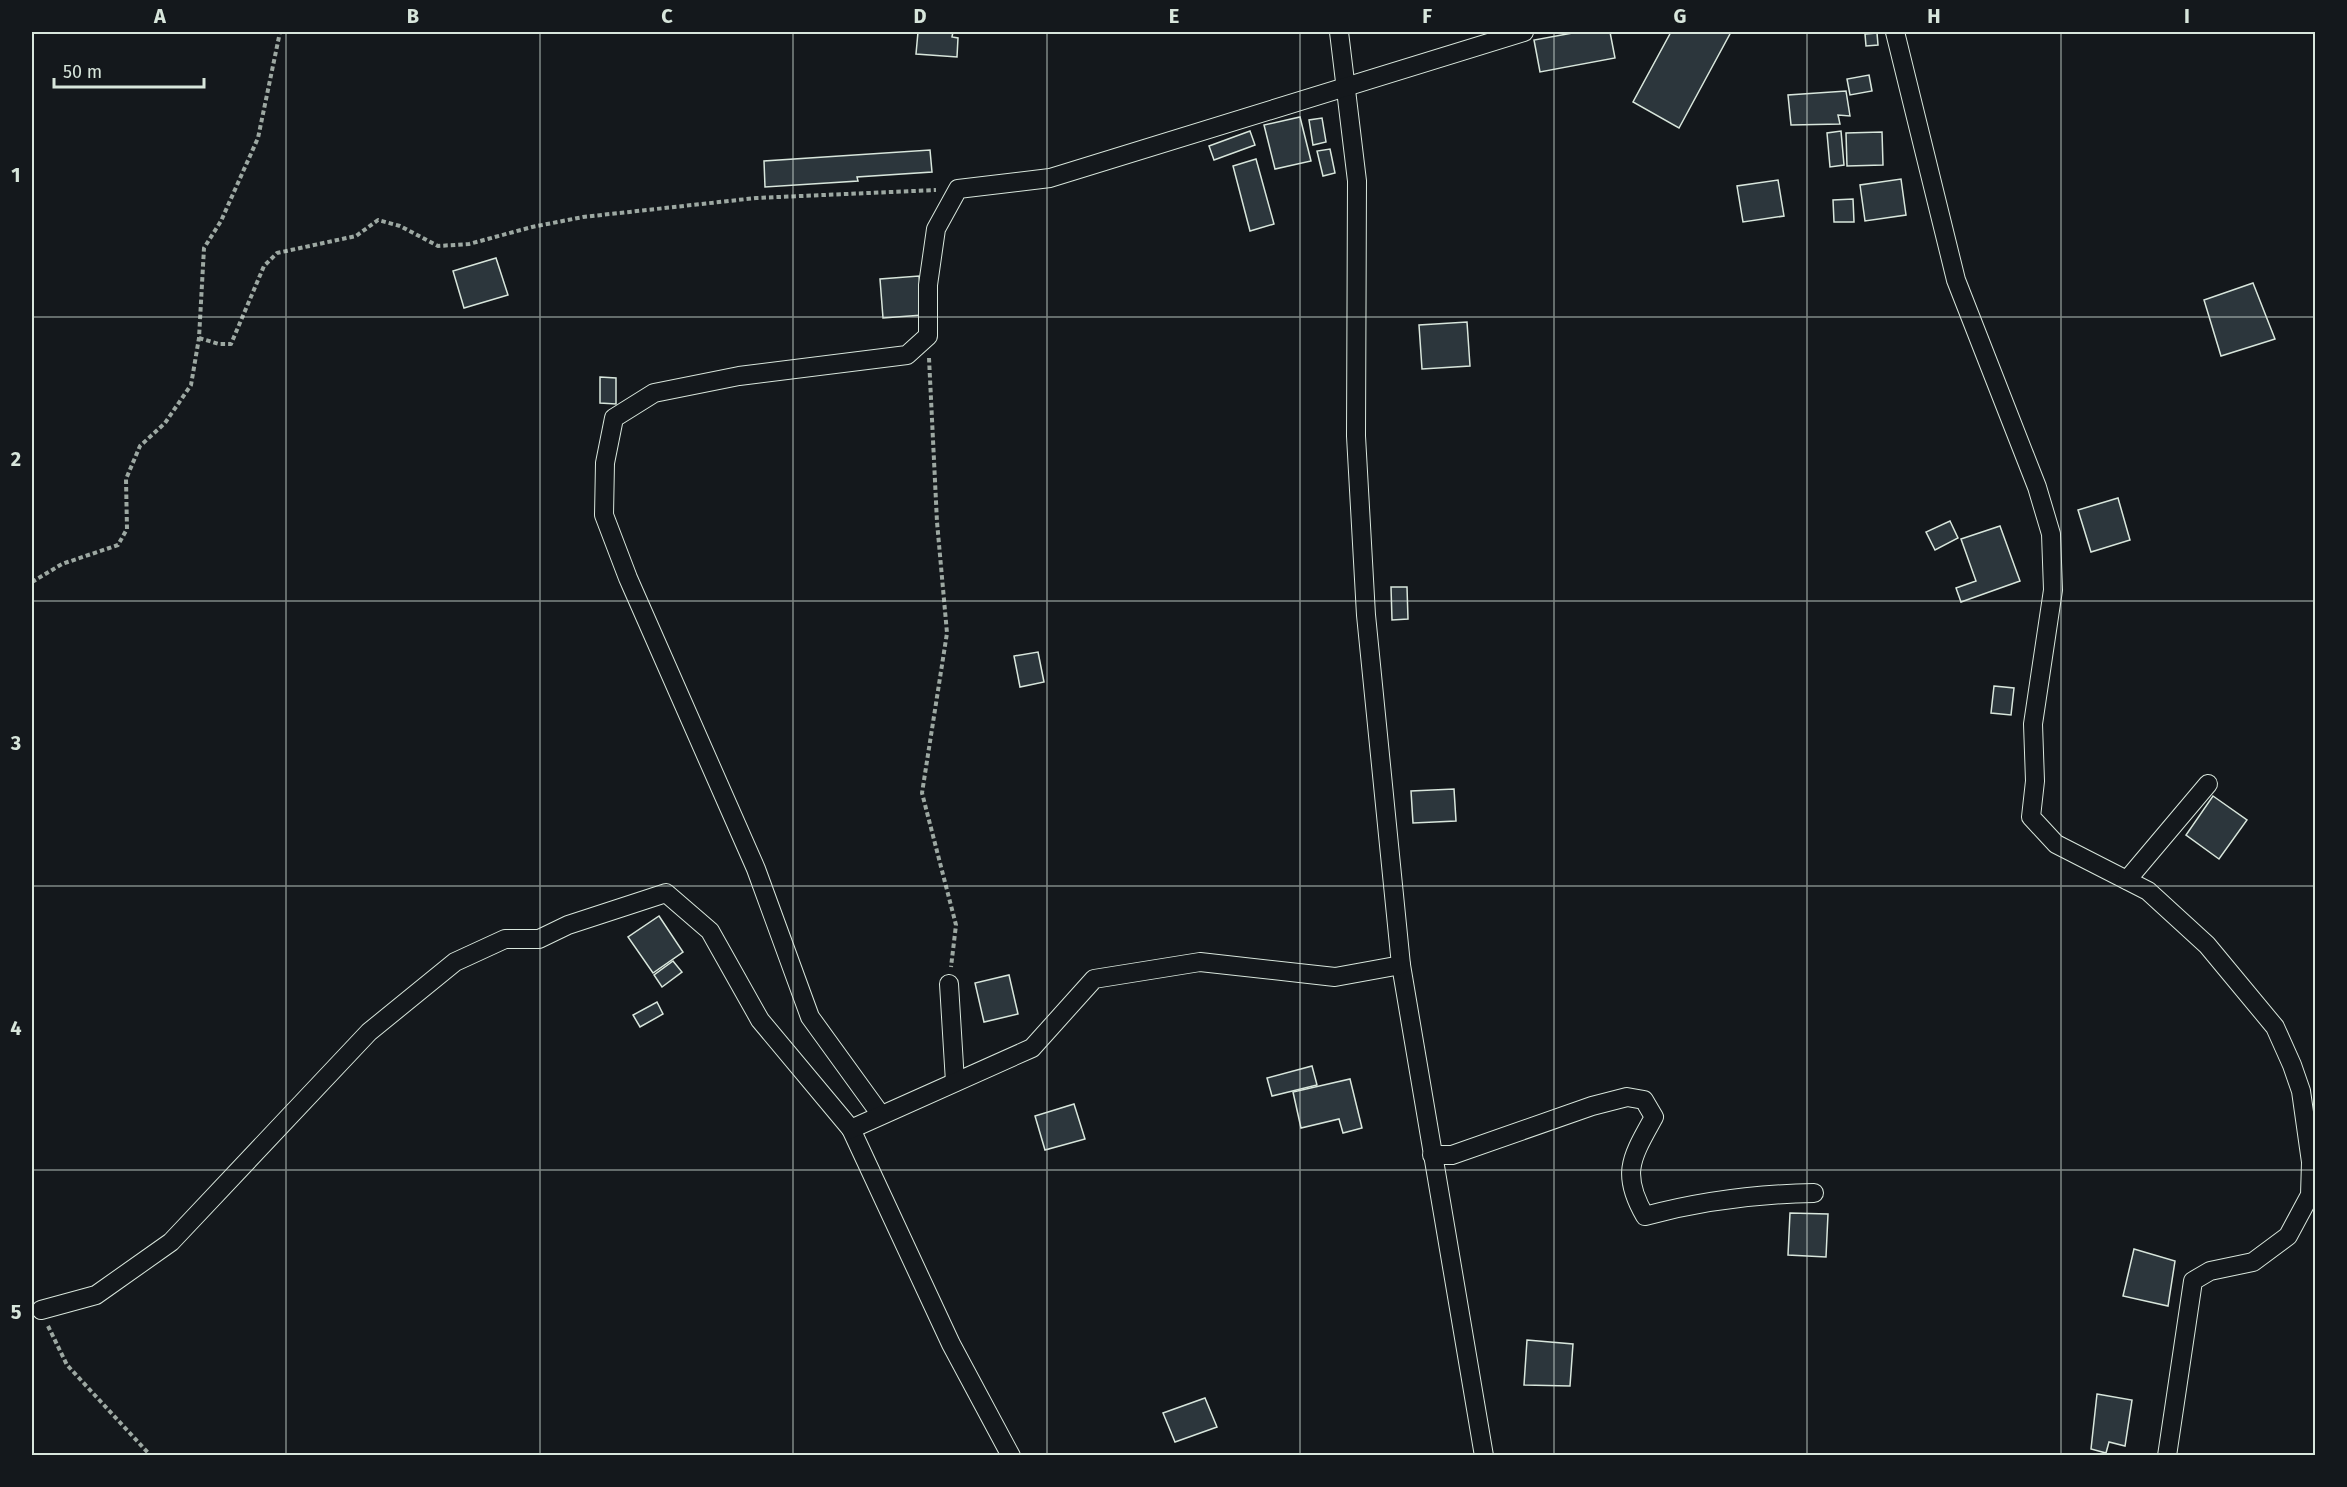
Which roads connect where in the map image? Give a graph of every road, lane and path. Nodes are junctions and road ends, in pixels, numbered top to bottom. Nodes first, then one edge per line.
1 (280, 32) edge
2 (1339, 32) edge
3 (1524, 32) edge
4 (1895, 32) edge
5 (1347, 87) junction
6 (958, 189) junction
7 (928, 336) junction
8 (199, 338) junction
9 (32, 582) edge
10 (2208, 784) dead end
11 (2127, 880) junction
12 (1401, 965) junction
13 (950, 984) joint
14 (955, 1082) junction
15 (881, 1115) junction
16 (851, 1129) junction
17 (1432, 1155) junction
18 (1814, 1193) dead end
19 (41, 1310) joint
20 (151, 1455) edge
21 (1011, 1455) edge
22 (1484, 1455) edge
23 (2167, 1455) edge

1 - 8 path
2 - 5 street
3 - 5 street
4 - 11 street
5 - 6 street
5 - 12 street
6 - 7 street
6 - 8 path
7 - 13 path
7 - 15 street
8 - 9 path
10 - 11 street
11 - 23 street
12 - 14 street
12 - 17 street
13 - 14 street
14 - 15 street
15 - 16 street
16 - 19 street
16 - 21 street
17 - 18 street
17 - 22 street
19 - 20 path

